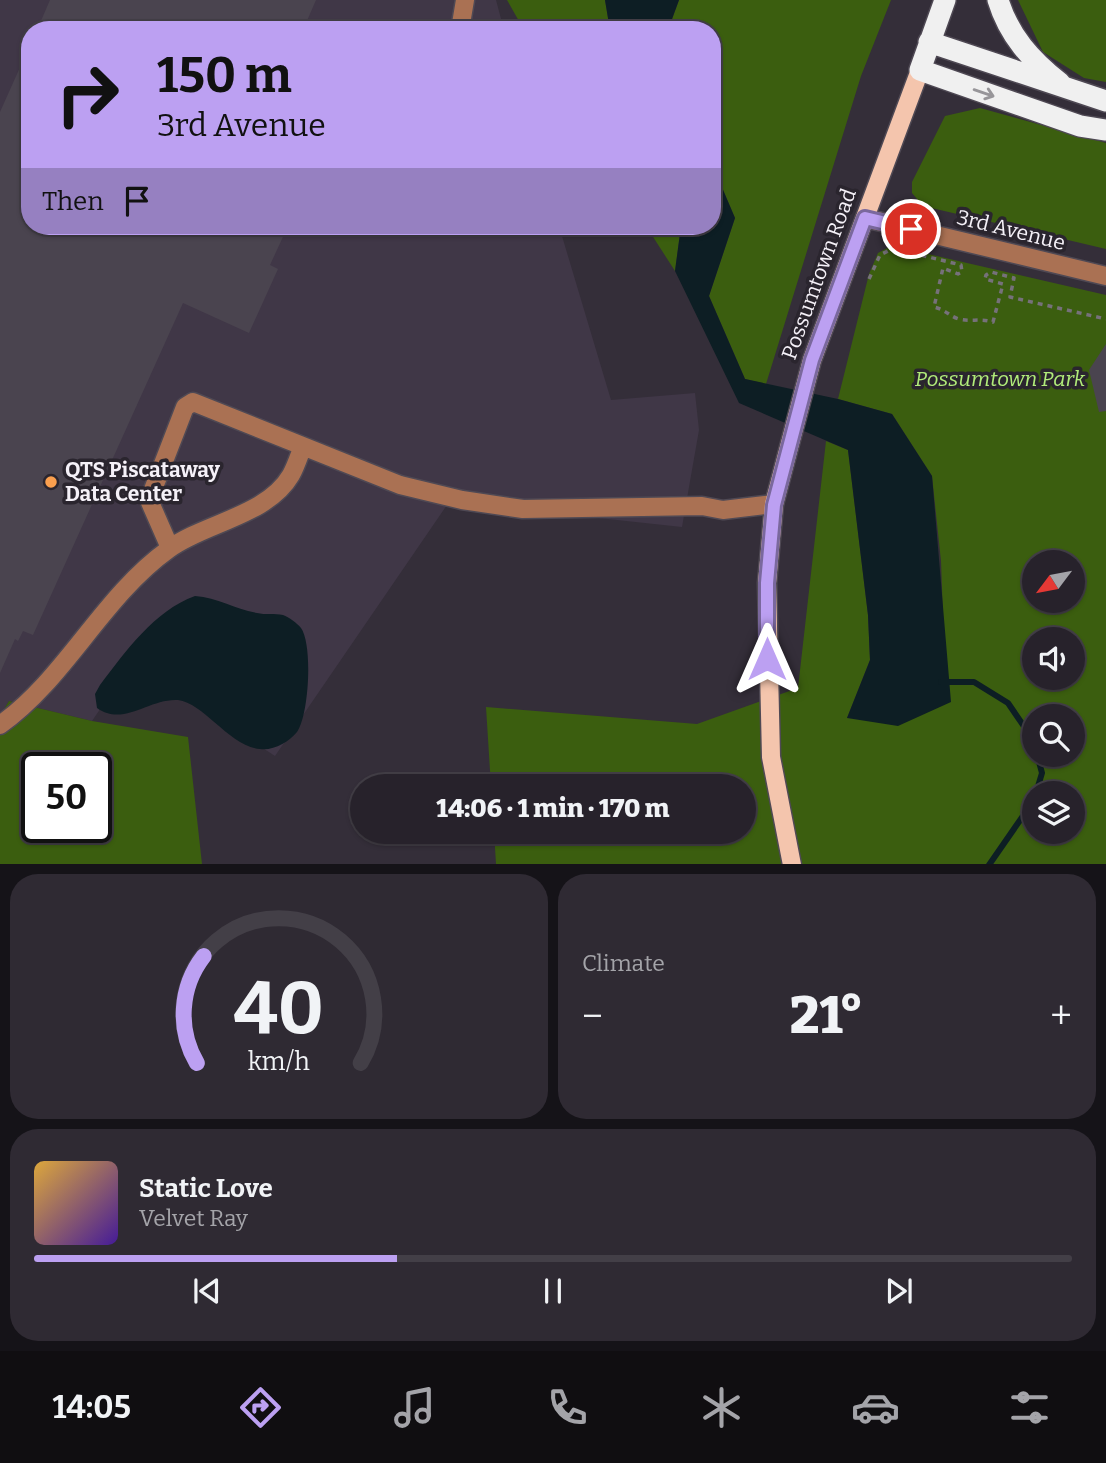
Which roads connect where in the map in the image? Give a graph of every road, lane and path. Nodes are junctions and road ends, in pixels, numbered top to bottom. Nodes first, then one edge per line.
1 (465, 0) edge
2 (944, 0) edge
3 (998, 0) edge
4 (462, 21) edge
5 (929, 43) junction
6 (920, 70) junction
7 (1070, 90) junction
8 (1106, 101) edge
9 (1106, 130) edge
10 (865, 218) junction
11 (1106, 276) edge
12 (869, 279) dead end
13 (1106, 319) edge
14 (303, 446) junction
15 (774, 505) junction
16 (170, 548) junction
17 (0, 725) edge
18 (792, 864) edge

1 - 4 street
2 - 5 highway, Possumtown Road
3 - 7 highway
5 - 6 highway, Possumtown Road
5 - 7 highway
6 -> 9 highway
6 - 10 main road, Possumtown Road
7 - 8 highway
10 - 11 street, 3rd Avenue
10 - 15 main road, Possumtown Road
12 - 13 path
14 - 15 street
14 - 16 street
14 - 16 street
15 - 18 main road, Possumtown Road
16 - 17 street

